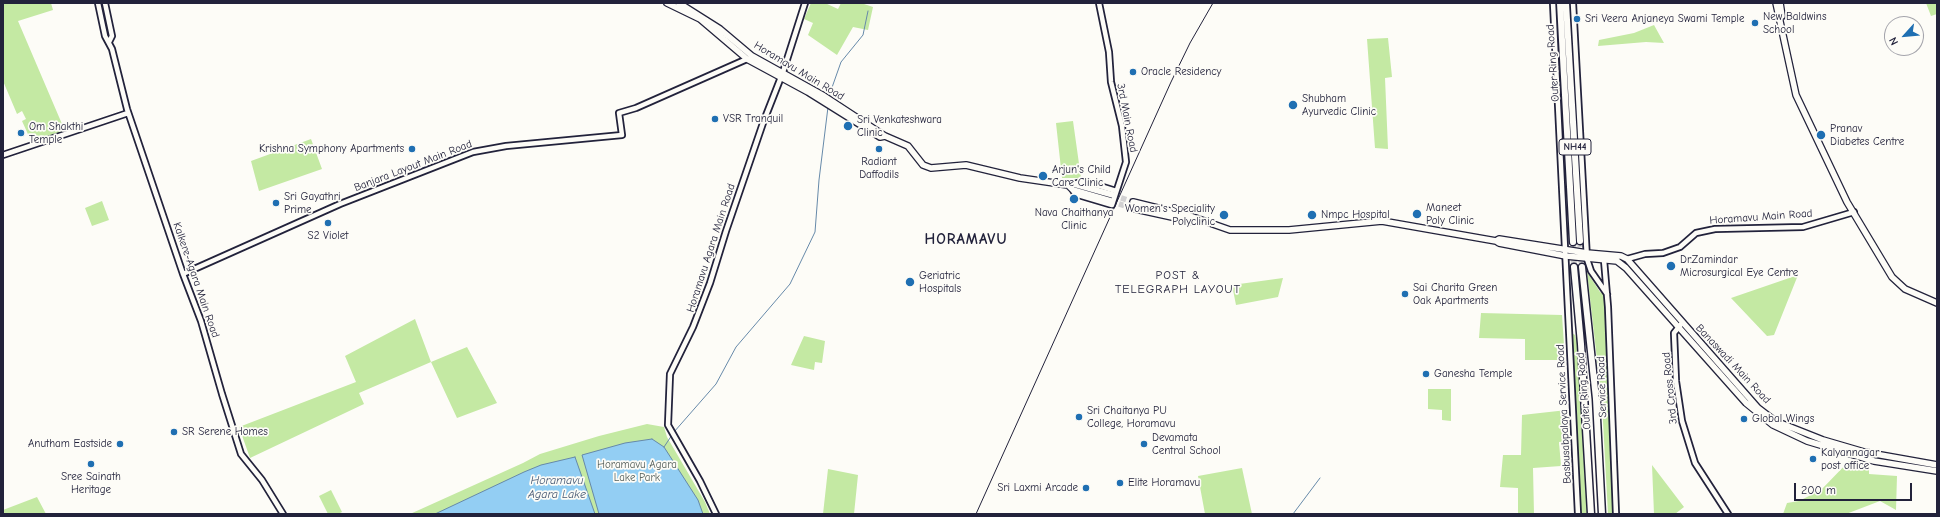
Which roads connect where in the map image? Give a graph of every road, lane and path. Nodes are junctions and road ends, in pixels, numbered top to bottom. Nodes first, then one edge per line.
1 (98, 3) edge
2 (105, 3) edge
3 (667, 3) edge
4 (680, 3) edge
5 (805, 3) edge
6 (1099, 3) edge
7 (1553, 3) edge
8 (1560, 3) edge
9 (1566, 3) edge
10 (1573, 3) edge
11 (1776, 3) edge
12 (1780, 3) edge
13 (1561, 18) junction
14 (1554, 19) junction
15 (109, 42) junction
16 (747, 59) junction
17 (782, 75) junction
18 (1799, 100) junction
19 (128, 113) junction
20 (3, 155) edge
21 (1071, 186) junction
22 (1115, 193) junction
23 (1111, 201) tunnel mouth
24 (1132, 205) tunnel mouth
25 (1854, 212) junction
26 (1496, 241) junction
27 (1580, 241) tunnel mouth
28 (1573, 242) tunnel mouth
29 (1566, 249) junction
30 (1566, 256) junction
31 (1587, 256) junction
32 (1627, 259) junction
33 (1604, 260) junction
34 (1574, 267) tunnel mouth
35 (1582, 267) tunnel mouth
36 (183, 274) junction
37 (1607, 294) junction
38 (1937, 304) edge
39 (1680, 325) junction
40 (1937, 465) edge
41 (1937, 471) edge
42 (283, 514) edge
43 (716, 514) edge
44 (1578, 514) edge
45 (1591, 514) edge
46 (1602, 514) edge
47 (1616, 514) edge
48 (1728, 514) edge

1 - 15 street, Kalkere-Agara Main Road
2 - 15 street, Kalkere-Agara Main Road
3 - 16 main road, Horamavu Main Road
4 - 17 main road, Horamavu Main Road
5 - 17 street, Horamavu Agara Main Road
6 - 22 street, 3rd Main Road
7 - 14 street, Basbusabpalaya Service Road
8 - 13 highway, Outer Ring Road / NH44
9 - 27 highway, Outer Ring Road / NH44
10 - 31 street
11 - 18 main road
12 - 18 main road
13 - 14 highway
13 - 28 highway, Outer Ring Road / NH44
14 - 29 street, Basbusabpalaya Service Road
15 - 19 street, Kalkere-Agara Main Road
16 - 17 main road, Horamavu Main Road
16 - 36 street, Banjara Layout Main Road
17 - 21 main road, Horamavu Main Road
17 - 43 street, Horamavu Agara Main Road
18 - 25 main road
19 - 20 street
19 - 36 street, Kalkere-Agara Main Road
21 - 22 main road
21 - 22 street, 3rd Main Road
21 - 23 main road
24 - 26 main road
25 - 32 street, Horamavu Main Road
25 - 38 main road
26 - 29 main road
26 - 30 main road
29 - 30 street, Basbusabpalaya Service Road
29 - 31 main road
30 - 31 main road
30 - 44 street, Basbusabpalaya Service Road
31 - 32 main road
31 - 33 main road, Banaswadi Main Road
31 - 37 street
32 - 39 main road, Banaswadi Main Road
33 - 37 street, Service Road
33 - 39 main road, Banaswadi Main Road
34 - 45 highway, Outer Ring Road
35 - 46 highway, Outer Ring Road
36 - 42 street, Kalkere-Agara Main Road
37 - 47 street, Service Road
39 - 40 main road, Banaswadi Main Road
39 - 41 main road, Banaswadi Main Road
39 - 48 street, 3rd Cross Road

